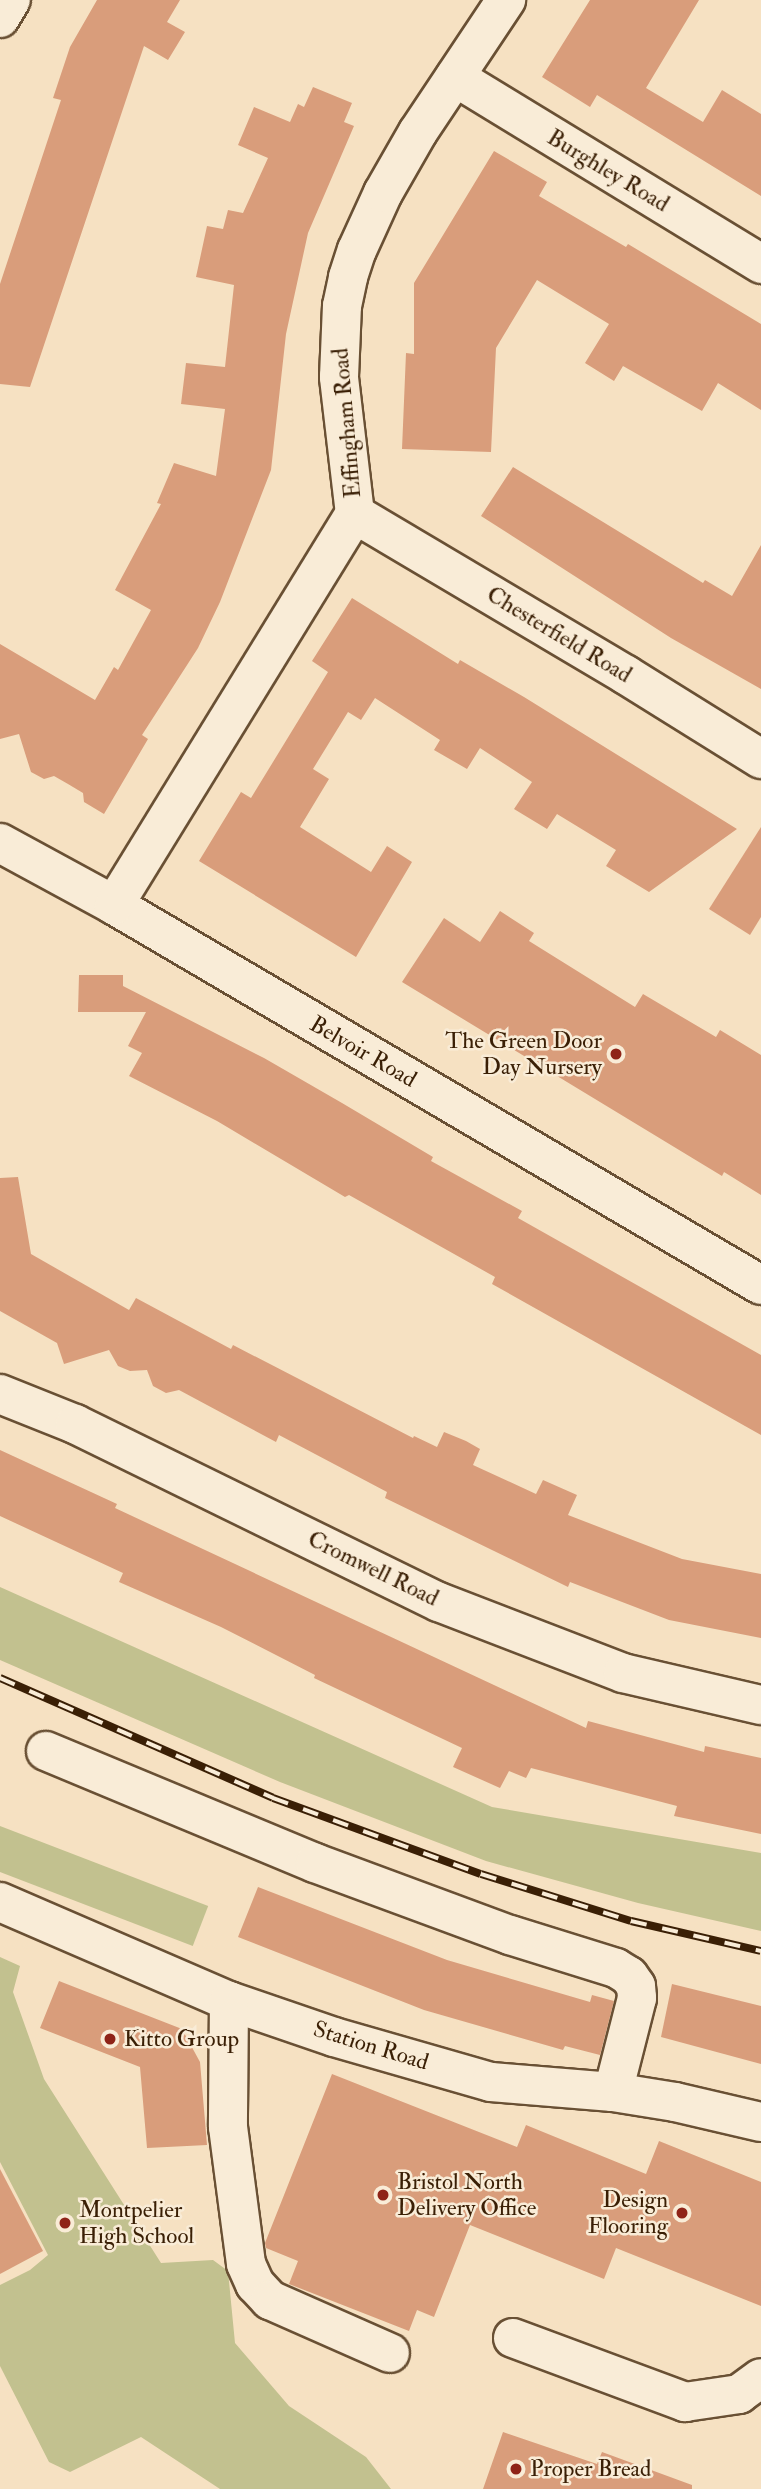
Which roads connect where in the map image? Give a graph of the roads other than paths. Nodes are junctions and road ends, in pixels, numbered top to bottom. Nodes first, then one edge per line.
1 (11, 0) edge
2 (506, 0) edge
3 (0, 18) edge
4 (455, 77) junction
5 (761, 264) edge
6 (355, 514) junction
7 (761, 759) edge
8 (0, 843) edge
9 (114, 905) junction
10 (761, 1285) edge
11 (0, 1394) edge
12 (761, 1705) edge
13 (46, 1751) dead end
14 (0, 1902) edge
15 (229, 2001) junction
16 (613, 2092) junction
17 (761, 2122) edge
18 (513, 2338) dead end
19 (390, 2353) dead end
20 (761, 2378) edge

1 - 3 street
2 - 4 street, Effingham Road
4 - 5 street, Burghley Road
4 - 6 street, Effingham Road
6 - 7 street, Chesterfield Road
6 - 9 street, Effingham Road
8 - 9 street, Belvoir Road
9 - 10 street, Belvoir Road
11 - 12 street, Cromwell Road
13 - 16 street
14 - 15 street, Station Road
15 - 16 street, Station Road
15 - 19 street
16 - 17 street, Station Road
18 - 20 street

